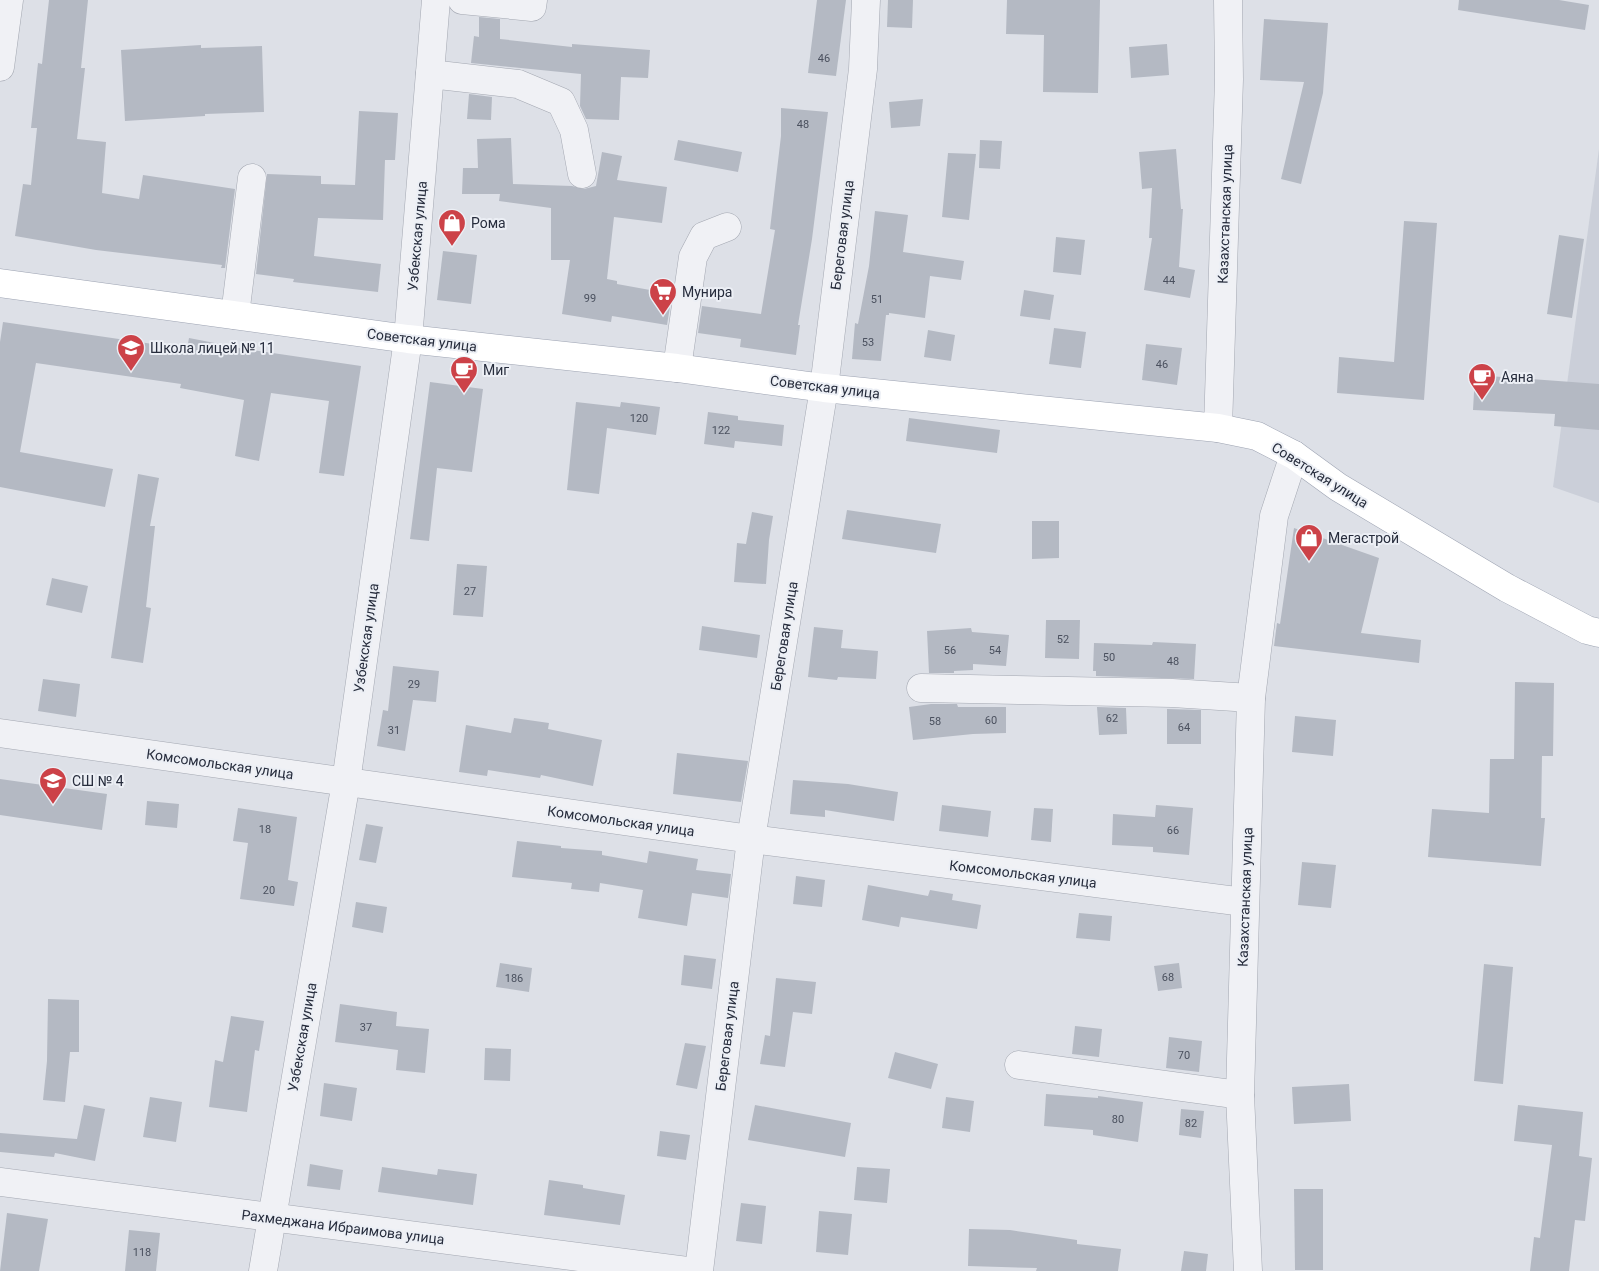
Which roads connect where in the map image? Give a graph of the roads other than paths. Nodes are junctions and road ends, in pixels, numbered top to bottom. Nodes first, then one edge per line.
1 (9, 0) edge
2 (436, 0) edge
3 (462, 0) edge
4 (533, 0) edge
5 (866, 0) edge
6 (1228, 0) edge
7 (0, 67) edge
8 (430, 74) junction
9 (582, 174) dead end
10 (252, 178) dead end
11 (727, 227) dead end
12 (0, 283) edge
13 (235, 315) junction
14 (408, 339) junction
15 (677, 368) junction
16 (824, 388) junction
17 (1218, 428) junction
18 (1294, 455) junction
19 (1599, 633) edge
20 (921, 688) dead end
21 (1251, 698) junction
22 (0, 733) edge
23 (346, 782) junction
24 (750, 839) junction
25 (1244, 902) junction
26 (1019, 1065) dead end
27 (1240, 1095) junction
28 (0, 1182) edge
29 (271, 1218) junction
30 (263, 1271) edge
31 (686, 1271) edge
32 (699, 1271) edge
33 (1248, 1271) edge

1 - 7 street
2 - 8 street, Узбекская улица
3 - 4 street
5 - 16 street, Береговая улица
6 - 17 street, Казахстанская улица
8 - 9 street
8 - 14 street, Узбекская улица
10 - 13 street
11 - 15 street
12 - 13 main road, Советская улица
13 - 14 main road, Советская улица
14 - 15 main road, Советская улица
14 - 23 street, Узбекская улица
15 - 16 main road, Советская улица
16 - 17 main road, Советская улица
16 - 24 street, Береговая улица
17 - 18 main road, Советская улица
18 - 19 main road, Советская улица
18 - 21 street, Казахстанская улица
20 - 21 street
21 - 25 street, Казахстанская улица
22 - 23 street, Комсомольская улица
23 - 24 street, Комсомольская улица
23 - 29 street, Узбекская улица
24 - 25 street, Комсомольская улица
24 - 32 street, Береговая улица
25 - 27 street, Казахстанская улица
26 - 27 street
27 - 33 street, Казахстанская улица
28 - 29 street, Рахмеджана Ибраимова улица
29 - 30 street, Узбекская улица
29 - 31 street, Рахмеджана Ибраимова улица

